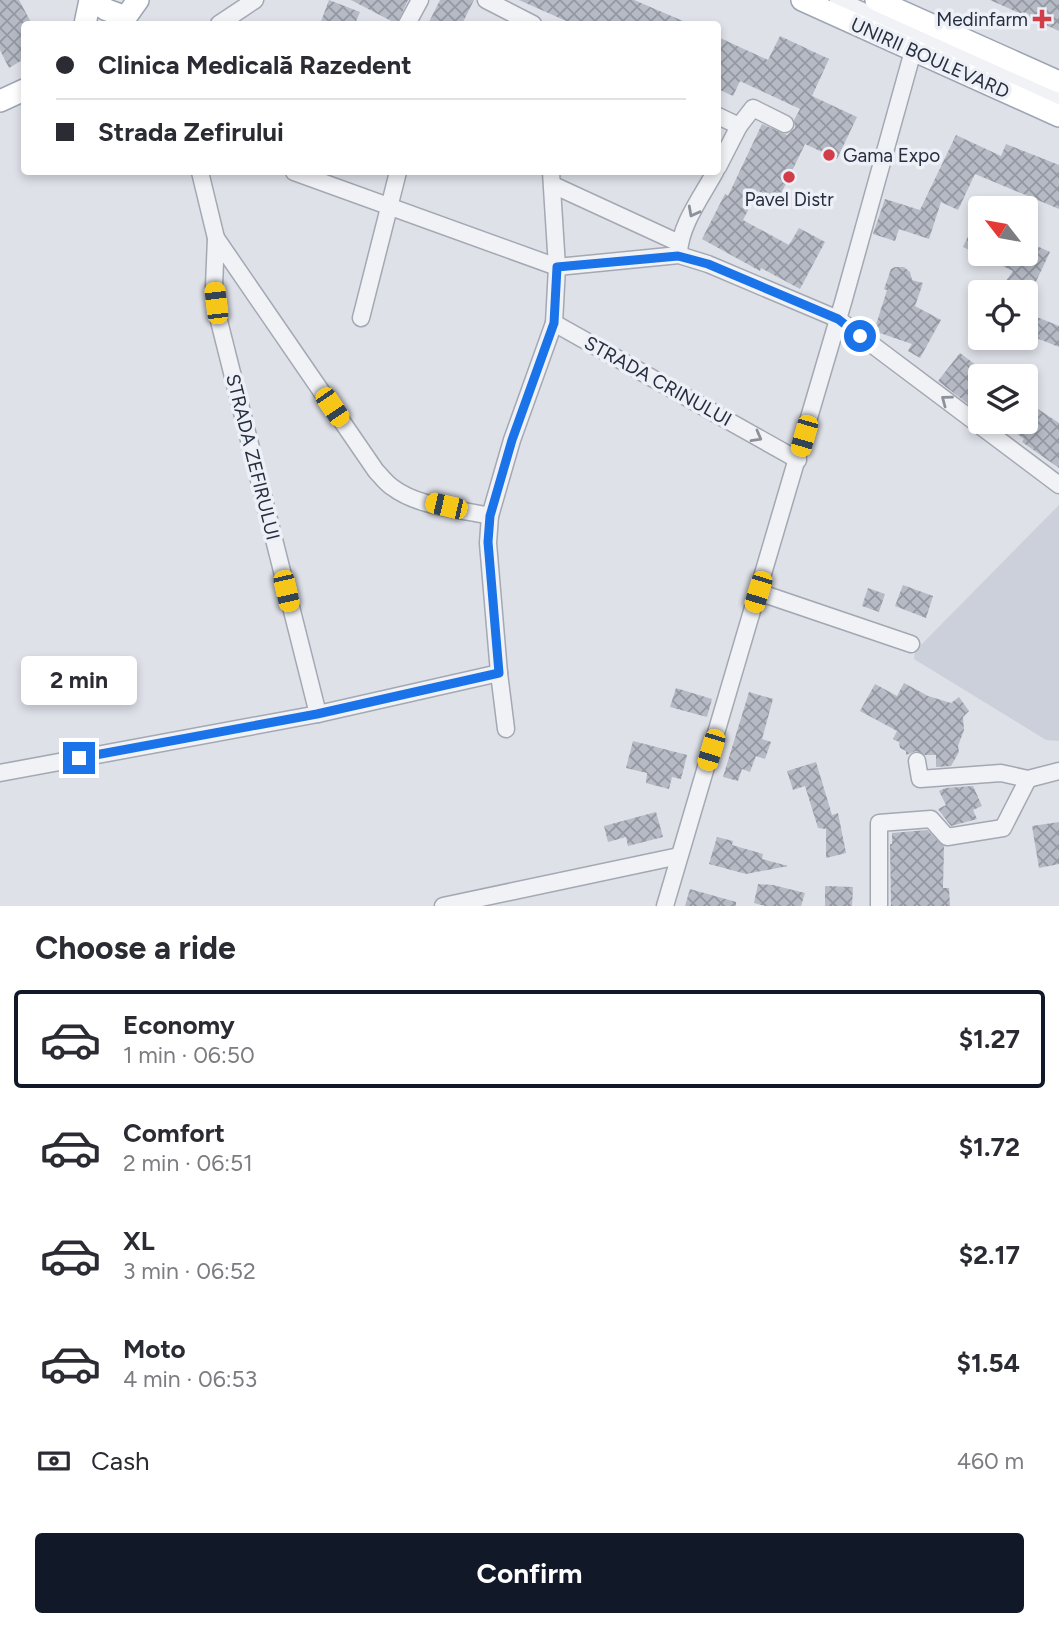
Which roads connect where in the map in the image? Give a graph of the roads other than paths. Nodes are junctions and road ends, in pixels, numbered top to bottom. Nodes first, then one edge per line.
1 (91, 0) edge
2 (255, 0) edge
3 (419, 0) edge
4 (486, 0) edge
5 (802, 0) edge
6 (838, 0) edge
7 (881, 1) edge
8 (128, 14) edge
9 (86, 21) edge
10 (224, 21) edge
11 (408, 21) edge
12 (525, 21) edge
13 (913, 51) junction
14 (1059, 82) edge
15 (21, 91) edge
16 (1059, 99) edge
17 (0, 101) edge
18 (1059, 116) edge
19 (721, 117) edge
20 (785, 124) dead end
21 (739, 126) junction
22 (721, 160) edge
23 (201, 175) edge
24 (302, 175) edge
25 (397, 175) edge
26 (714, 175) edge
27 (552, 178) edge
28 (389, 206) junction
29 (216, 238) junction
30 (679, 249) junction
31 (557, 267) junction
32 (361, 318) dead end
33 (838, 319) junction
34 (554, 323) junction
35 (797, 460) junction
36 (1059, 485) edge
37 (490, 516) junction
38 (758, 592) junction
39 (911, 644) dead end
40 (499, 673) junction
41 (317, 714) junction
42 (506, 729) dead end
43 (917, 761) dead end
44 (1059, 771) edge
45 (0, 773) edge
46 (1028, 779) junction
47 (679, 856) junction
48 (443, 906) edge
49 (665, 906) edge
50 (879, 906) edge

1 - 8 main road
1 - 9 main road
2 - 10 street
3 - 11 street
4 - 12 street
5 - 13 main road, UNIRII BOULEVARD
6 - 16 street
7 - 14 main road, UNIRII BOULEVARD
13 - 18 main road, UNIRII BOULEVARD
13 - 33 street
15 - 17 main road
19 - 21 street
20 - 21 street
21 - 22 street
23 - 29 street
24 - 28 street
25 - 28 street
26 -> 30 street
27 - 30 street
27 - 31 street
28 - 31 street
28 - 32 street
29 - 37 street
29 - 41 street, STRADA ZEFIRULUI
30 - 31 street
30 - 33 street
31 - 34 street
33 - 35 street
36 -> 33 street
34 -> 35 street, STRADA CRINULUI
34 - 37 street
35 - 38 street
37 - 40 street
38 - 39 street
38 - 47 street
40 - 41 street
40 - 42 street
41 - 45 street
43 - 46 street
44 - 46 street
46 - 50 street
47 - 48 street
47 - 49 street

